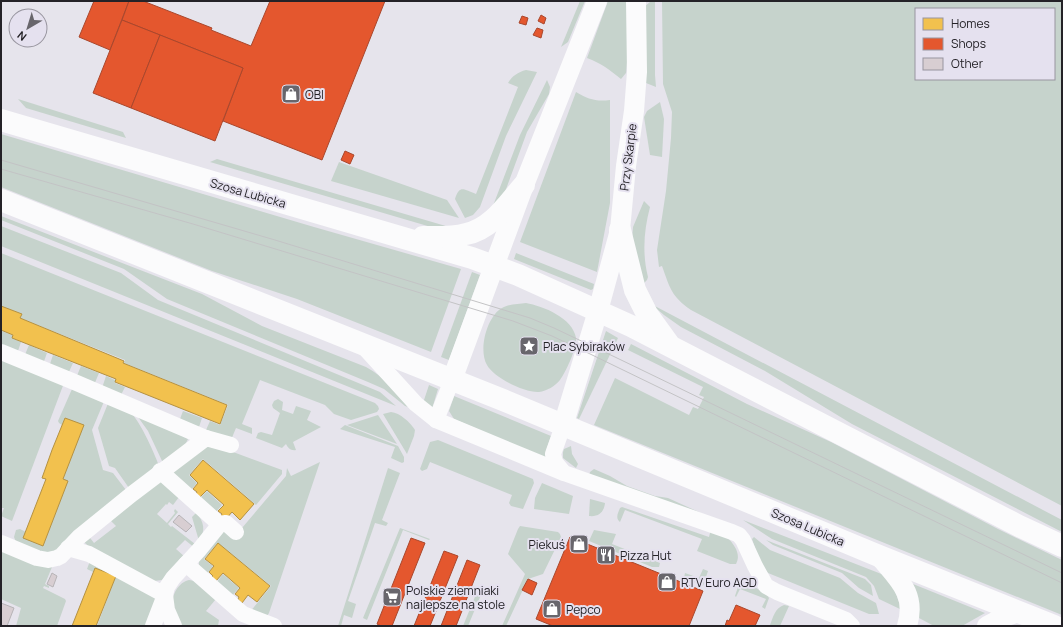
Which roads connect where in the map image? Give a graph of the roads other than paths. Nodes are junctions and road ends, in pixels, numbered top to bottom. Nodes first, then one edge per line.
1 (597, 1) edge
2 (636, 1) edge
3 (1, 120) edge
4 (524, 185) junction
5 (1, 200) edge
6 (620, 230) junction
7 (394, 235) junction
8 (495, 266) junction
9 (598, 311) junction
10 (361, 344) junction
11 (670, 346) junction
12 (1, 352) edge
13 (445, 377) junction
14 (436, 420) junction
15 (563, 426) junction
16 (206, 438) junction
17 (231, 445) dead end
18 (160, 471) junction
19 (564, 473) junction
20 (220, 524) junction
21 (236, 532) dead end
22 (1, 543) edge
23 (1062, 546) edge
24 (68, 548) junction
25 (879, 556) junction
26 (186, 564) junction
27 (165, 595) junction
28 (1019, 612) junction
29 (153, 626) edge
30 (174, 626) edge
31 (274, 626) edge
32 (852, 626) edge
33 (907, 626) edge
34 (987, 626) edge
35 (1054, 626) edge

1 - 4 street
2 - 6 street, Przy Skarpie
3 - 7 main road, Szosa Lubicka
4 - 7 main road
4 - 8 street
5 - 10 main road
6 - 9 street, Przy Skarpie
6 - 11 main road
7 - 8 main road, Szosa Lubicka
8 - 9 main road
8 - 13 street
9 - 11 main road
9 - 15 street
10 - 13 main road
10 - 14 street
11 - 23 main road
12 - 16 street
13 - 14 street
13 - 15 main road
14 - 19 street
15 - 19 street
15 - 25 main road, Szosa Lubicka
16 - 17 street
16 - 18 street
18 - 20 street
18 - 24 street
19 - 32 street
20 - 21 street
20 - 26 street
22 - 24 street
24 - 27 street
25 - 28 main road, Szosa Lubicka
25 - 33 street
26 - 27 street
26 - 31 street
27 - 29 street
27 - 30 street
28 - 34 street
28 - 35 main road, Szosa Lubicka

